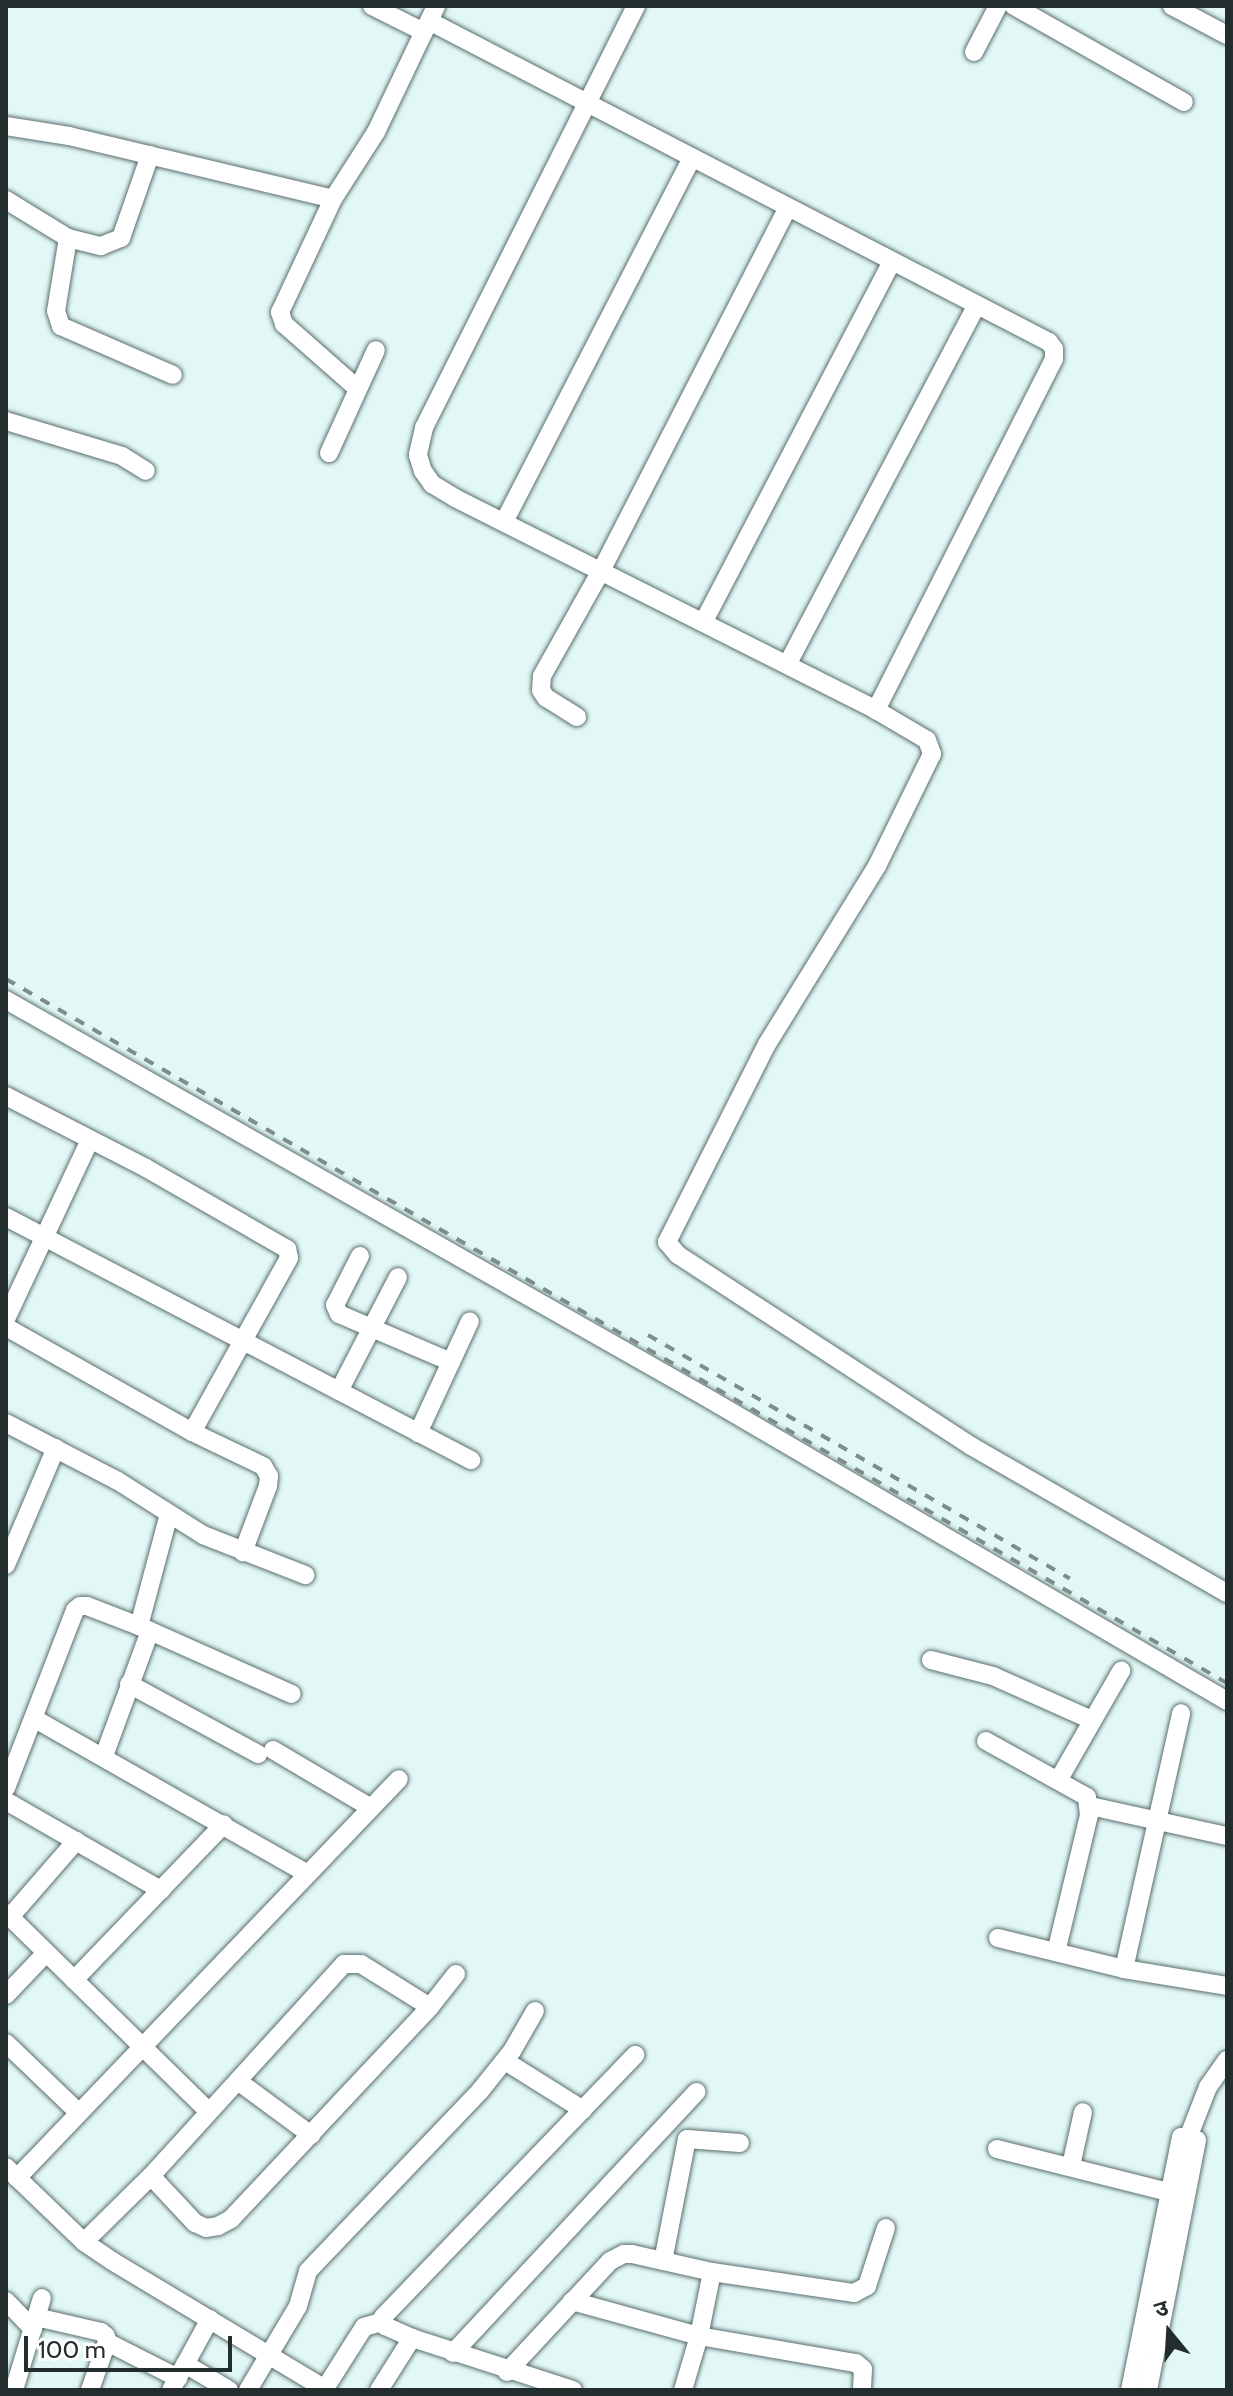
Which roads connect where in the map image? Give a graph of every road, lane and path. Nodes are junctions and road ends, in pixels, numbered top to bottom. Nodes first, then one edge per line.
1 (372, 6) edge
2 (636, 6) edge
3 (998, 6) edge
4 (1014, 6) edge
5 (1172, 6) edge
6 (430, 20) edge
7 (1227, 35) edge
8 (974, 52) dead end
9 (588, 102) junction
10 (1184, 102) dead end
11 (6, 126) edge
12 (150, 155) junction
13 (692, 158) junction
14 (333, 199) junction
15 (6, 200) edge
16 (787, 209) junction
17 (68, 238) junction
18 (892, 262) junction
19 (977, 305) junction
20 (376, 350) dead end
21 (173, 375) dead end
22 (358, 389) junction
23 (6, 421) edge
24 (329, 453) dead end
25 (146, 471) dead end
26 (504, 522) junction
27 (602, 569) junction
28 (704, 621) junction
29 (788, 663) junction
30 (876, 710) junction
31 (577, 717) dead end
32 (6, 1000) edge
33 (6, 1096) edge
34 (90, 1140) junction
35 (6, 1217) edge
36 (45, 1238) junction
37 (360, 1256) dead end
38 (398, 1277) dead end
39 (6, 1319) edge
40 (470, 1321) dead end
41 (6, 1327) edge
42 (372, 1328) junction
43 (243, 1340) junction
44 (451, 1362) junction
45 (339, 1391) junction
46 (6, 1423) edge
47 (192, 1432) junction
48 (418, 1433) junction
49 (56, 1448) junction
50 (471, 1460) dead end
51 (169, 1514) junction
52 (243, 1552) junction
53 (6, 1565) edge
54 (305, 1575) dead end
55 (1227, 1593) edge
56 (145, 1628) junction
57 (931, 1660) dead end
58 (1121, 1671) dead end
59 (129, 1684) junction
60 (292, 1694) dead end
61 (1227, 1701) edge
62 (1181, 1713) dead end
63 (35, 1719) junction
64 (1092, 1720) junction
65 (986, 1741) dead end
66 (104, 1756) junction
67 (399, 1779) dead end
68 (1059, 1779) junction
69 (6, 1788) edge
70 (6, 1801) edge
71 (1090, 1806) junction
72 (371, 1808) junction
73 (1157, 1820) junction
74 (224, 1824) junction
75 (1227, 1836) edge
76 (76, 1841) junction
77 (308, 1874) junction
78 (161, 1890) junction
79 (8, 1915) edge
80 (998, 1938) dead end
81 (1056, 1952) junction
82 (46, 1953) junction
83 (1124, 1969) junction
84 (456, 1974) dead end
85 (74, 1980) junction
86 (1227, 1986) edge
87 (6, 1995) edge
88 (430, 2007) junction
89 (535, 2011) dead end
90 (6, 2043) edge
91 (143, 2046) junction
92 (635, 2055) dead end
93 (1227, 2060) edge
94 (505, 2061) junction
95 (238, 2081) junction
96 (696, 2092) dead end
97 (583, 2110) junction
98 (78, 2112) junction
99 (209, 2112) junction
100 (1083, 2112) dead end
101 (311, 2135) junction
102 (740, 2143) dead end
103 (997, 2149) dead end
104 (1071, 2166) junction
105 (11, 2172) edge
106 (151, 2176) junction
107 (1178, 2195) junction
108 (886, 2228) dead end
109 (84, 2242) junction
110 (663, 2261) junction
111 (712, 2272) junction
112 (42, 2298) dead end
113 (6, 2301) edge
114 (572, 2301) junction
115 (210, 2319) junction
116 (382, 2322) junction
117 (34, 2323) junction
118 (699, 2336) junction
119 (412, 2338) junction
120 (107, 2342) junction
121 (268, 2353) junction
122 (453, 2353) junction
123 (507, 2372) junction
124 (178, 2377) edge
125 (14, 2390) edge
126 (90, 2390) edge
127 (229, 2390) edge
128 (248, 2390) edge
129 (325, 2390) edge
130 (379, 2390) edge
131 (573, 2390) edge
132 (683, 2390) edge
133 (862, 2390) edge
134 (1130, 2390) edge
135 (1148, 2390) edge

1 - 6 street
2 - 9 street
3 - 8 street
4 - 10 street
5 - 7 street
6 - 9 street
6 - 14 street
9 - 13 street
9 - 26 street
11 - 12 street
12 - 14 street
12 - 17 street
13 - 16 street
13 - 26 street
14 - 22 street
15 - 17 street
16 - 18 street
16 - 27 street
17 - 21 street
18 - 19 street
18 - 28 street
19 - 29 street
19 - 30 street
20 - 22 street
22 - 24 street
23 - 25 street
26 - 27 street
27 - 28 street
27 - 31 street
28 - 29 street
29 - 30 street
30 - 55 street
32 - 61 street
33 - 34 street
34 - 36 street
34 - 43 street
35 - 36 street
36 - 39 street
36 - 43 street
37 - 42 street
38 - 42 street
40 - 44 street
41 - 47 street
42 - 44 street
42 - 45 street
43 - 45 street
43 - 47 street
44 - 48 street
45 - 48 street
46 - 49 street
47 - 52 street
48 - 50 street
49 - 51 street
49 - 53 street
51 - 52 street
51 - 56 street
52 - 54 street
56 - 59 street
56 - 60 street
56 - 63 street
57 - 64 street
58 - 64 street
59 - 66 street
59 - 72 street
62 - 73 street
63 - 66 street
63 - 69 street
64 - 68 street
65 - 68 street
66 - 74 street
67 - 72 street
68 - 71 street
70 - 76 street
71 - 73 street
71 - 81 street
72 - 77 street
73 - 75 street
73 - 83 street
74 - 77 street
74 - 78 street
76 - 78 street
76 - 79 street
77 - 91 street
78 - 85 street
79 - 82 street
80 - 81 street
81 - 83 street
82 - 85 street
82 - 87 street
83 - 86 street
84 - 88 street
85 - 91 street
88 - 95 street
88 - 101 street
89 - 94 street
90 - 98 street
91 - 98 street
91 - 99 street
92 - 97 street
93 - 107 street
94 - 97 street
94 - 121 street
95 - 99 street
95 - 101 street
96 - 122 street
97 - 116 street
98 - 105 street
99 - 106 street
100 - 104 street
101 - 106 street
102 - 110 street
103 - 104 street
104 - 107 street
105 - 109 street
106 - 109 street
107 - 134 street
107 - 135 street
108 - 111 street
109 - 115 street
110 - 111 street
110 - 114 street
111 - 118 street
112 - 117 street
113 - 117 street
114 - 118 street
114 - 123 street
115 - 121 street
115 - 124 street
116 - 119 street
116 - 129 street
117 - 120 street
117 - 125 street
118 - 132 street
118 - 133 street
119 - 122 street
119 - 130 street
120 - 124 street
120 - 126 street
121 - 128 street
121 - 129 street
122 - 123 street
123 - 131 street
124 - 127 street

